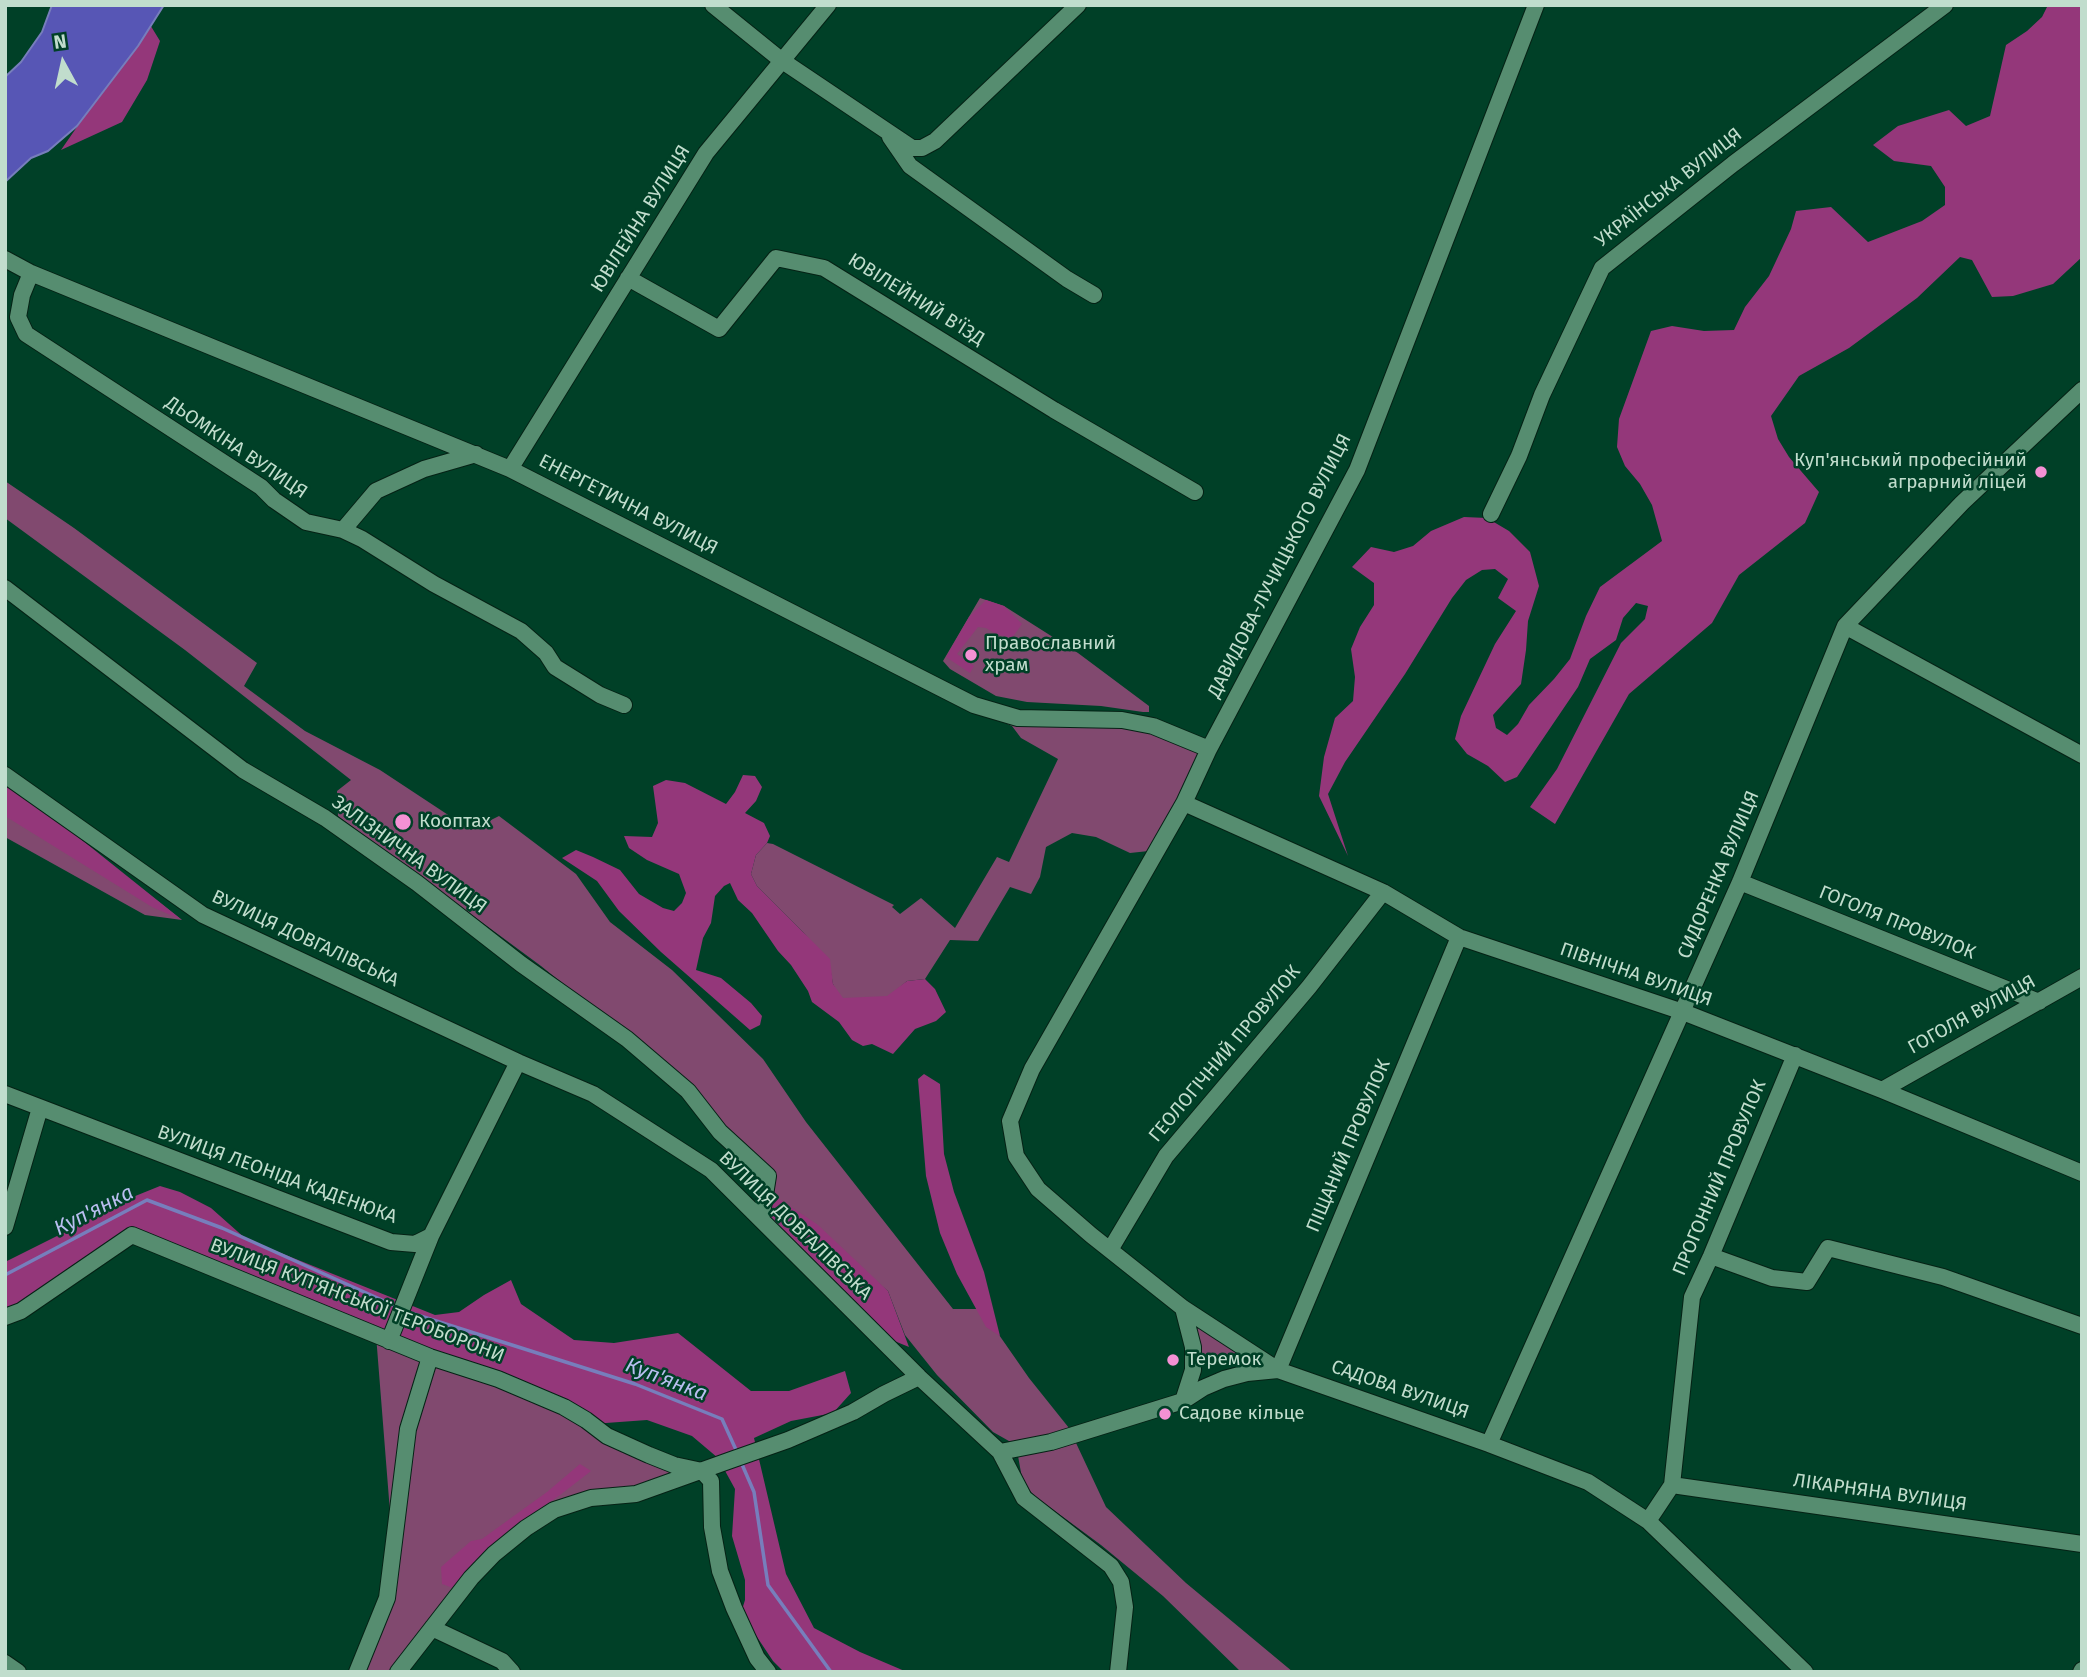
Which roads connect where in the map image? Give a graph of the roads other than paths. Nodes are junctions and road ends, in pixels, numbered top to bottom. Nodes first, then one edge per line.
1 (713, 5) edge
2 (828, 5) edge
3 (1078, 5) edge
4 (1536, 5) edge
5 (1945, 5) edge
6 (781, 60) junction
7 (885, 130) junction
8 (5, 259) edge
9 (31, 273) junction
10 (628, 278) junction
11 (1094, 295) dead end
12 (12, 314) edge
13 (2082, 390) edge
14 (476, 454) junction
15 (510, 469) junction
16 (1195, 492) dead end
17 (1491, 514) dead end
18 (344, 530) junction
19 (5, 588) edge
20 (1845, 626) junction
21 (624, 705) dead end
22 (1209, 748) junction
23 (2082, 755) edge
24 (5, 775) edge
25 (1184, 803) junction
26 (1740, 882) junction
27 (1382, 892) junction
28 (1459, 937) junction
29 (2082, 977) edge
30 (2039, 1002) junction
31 (1683, 1012) junction
32 (1795, 1055) junction
33 (519, 1062) junction
34 (1882, 1090) junction
35 (5, 1094) edge
36 (40, 1108) junction
37 (1010, 1121) joint
38 (2082, 1173) edge
39 (761, 1220) junction
40 (5, 1227) edge
41 (431, 1236) junction
42 (1110, 1250) junction
43 (1712, 1256) junction
44 (1183, 1308) junction
45 (5, 1317) edge
46 (2082, 1326) edge
47 (389, 1340) junction
48 (430, 1357) junction
49 (1278, 1370) junction
50 (919, 1377) junction
51 (1183, 1401) junction
52 (1489, 1444) junction
53 (1000, 1452) junction
54 (702, 1471) junction
55 (1672, 1485) junction
56 (1648, 1521) junction
57 (2082, 1544) edge
58 (432, 1628) junction
59 (5, 1663) edge
60 (18, 1672) edge
61 (357, 1672) edge
62 (398, 1672) edge
63 (512, 1672) edge
64 (768, 1672) edge
65 (1118, 1672) edge
66 (1805, 1672) edge

1 - 6 street
2 - 6 street, ЮВІЛЕЙНА ВУЛИЦЯ
3 - 7 street
4 - 22 street, ДАВИДОВА-ЛУЧИЦЬКОГО ВУЛИЦЯ
5 - 17 street, УКРАЇНСЬКА ВУЛИЦЯ
6 - 7 street
6 - 10 street, ЮВІЛЕЙНА ВУЛИЦЯ
7 - 11 street
8 - 9 street, ЕНЕРГЕТИЧНА ВУЛИЦЯ
9 - 12 street, ДЬОМКІНА ВУЛИЦЯ
9 - 14 street, ЕНЕРГЕТИЧНА ВУЛИЦЯ
10 - 15 street, ЮВІЛЕЙНА ВУЛИЦЯ
10 - 16 street, ЮВІЛЕЙНИЙ В'ЇЗД
12 - 18 street, ДЬОМКІНА ВУЛИЦЯ
13 - 20 street, СИДОРЕНКА ВУЛИЦЯ
14 - 15 street, ЕНЕРГЕТИЧНА ВУЛИЦЯ
14 - 18 street
15 - 22 street, ЕНЕРГЕТИЧНА ВУЛИЦЯ
18 - 21 street, ДЬОМКІНА ВУЛИЦЯ
19 - 39 street, ЗАЛІЗНИЧНА ВУЛИЦЯ
20 - 23 street
20 - 26 street, СИДОРЕНКА ВУЛИЦЯ
22 - 25 street, ДАВИДОВА-ЛУЧИЦЬКОГО ВУЛИЦЯ
24 - 33 street, ВУЛИЦЯ ДОВГАЛІВСЬКА
25 - 27 street, ПІВНІЧНА ВУЛИЦЯ
25 - 37 street, ДАВИДОВА-ЛУЧИЦЬКОГО ВУЛИЦЯ
26 - 30 street, ГОГОЛЯ ПРОВУЛОК
26 - 31 street, СИДОРЕНКА ВУЛИЦЯ
27 - 28 street, ПІВНІЧНА ВУЛИЦЯ
27 - 42 street, ГЕОЛОГІЧНИЙ ПРОВУЛОК
28 - 31 street, ПІВНІЧНА ВУЛИЦЯ
28 - 49 street, ПІЩАНИЙ ПРОВУЛОК
29 - 30 street, ГОГОЛЯ ВУЛИЦЯ
30 - 34 street, ГОГОЛЯ ВУЛИЦЯ
31 - 32 street, ПІВНІЧНА ВУЛИЦЯ
31 - 52 street, СИДОРЕНКА ВУЛИЦЯ
32 - 34 street, ПІВНІЧНА ВУЛИЦЯ
32 - 43 street, ПРОГОННИЙ ПРОВУЛОК
33 - 39 street, ВУЛИЦЯ ДОВГАЛІВСЬКА
33 - 41 street
34 - 38 street, ПІВНІЧНА ВУЛИЦЯ
35 - 36 street, ВУЛИЦЯ ЛЕОНІДА КАДЕНЮКА
36 - 40 street
36 - 41 street, ВУЛИЦЯ ЛЕОНІДА КАДЕНЮКА
37 - 42 street, САДОВА ВУЛИЦЯ
39 - 50 street, ВУЛИЦЯ ДОВГАЛІВСЬКА
41 - 47 street
42 - 44 street, САДОВА ВУЛИЦЯ
43 - 46 street
43 - 55 street, ПРОГОННИЙ ПРОВУЛОК
44 - 49 street, САДОВА ВУЛИЦЯ
44 - 51 street
45 - 47 street, ВУЛИЦЯ КУП'ЯНСЬКОЇ ТЕРОБОРОНИ
47 - 48 street, ВУЛИЦЯ КУП'ЯНСЬКОЇ ТЕРОБОРОНИ
48 - 54 street, ВУЛИЦЯ КУП'ЯНСЬКОЇ ТЕРОБОРОНИ
48 - 61 street
49 - 51 street
49 - 52 street, САДОВА ВУЛИЦЯ
50 - 53 street, ВУЛИЦЯ ДОВГАЛІВСЬКА
50 - 54 street
51 - 53 street
52 - 56 street, САДОВА ВУЛИЦЯ
53 - 65 street, ВУЛИЦЯ ДОВГАЛІВСЬКА
54 - 58 street
54 - 64 street
55 - 56 street, ПРОГОННИЙ ПРОВУЛОК
55 - 57 street, ЛІКАРНЯНА ВУЛИЦЯ
56 - 66 street, САДОВА ВУЛИЦЯ
58 - 62 street
58 - 63 street
59 - 60 street

